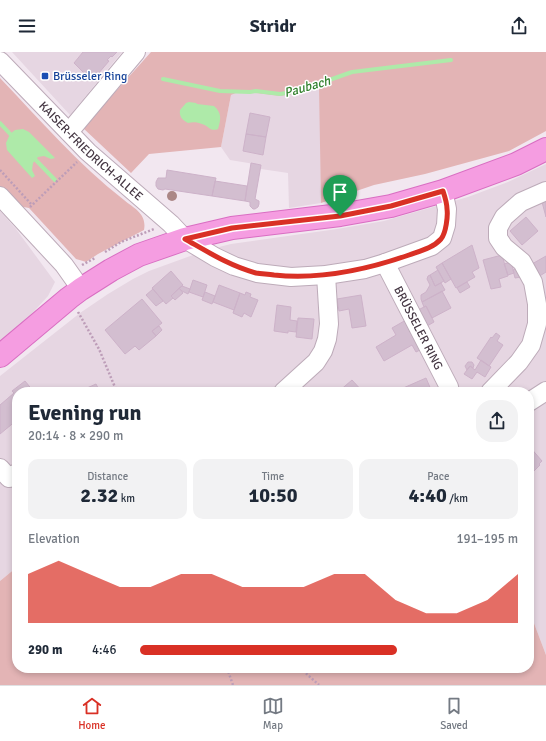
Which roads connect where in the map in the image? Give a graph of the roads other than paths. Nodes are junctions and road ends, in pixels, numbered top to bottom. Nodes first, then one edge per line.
1 (136, 52) edge
2 (0, 61) edge
3 (70, 132) junction
4 (546, 149) edge
5 (443, 191) junction
6 (546, 191) edge
7 (0, 196) edge
8 (185, 239) junction
9 (385, 263) junction
10 (326, 275) junction
11 (81, 289) junction
12 (0, 356) edge
13 (288, 387) edge
14 (449, 387) edge
15 (495, 387) edge
16 (546, 391) edge
17 (534, 399) edge
18 (0, 468) edge
19 (12, 476) edge

1 - 3 street
2 - 3 street, KAISER-FRIEDRICH-ALLEE
3 - 8 street, KAISER-FRIEDRICH-ALLEE
4 - 5 main road
5 - 8 main road
5 - 9 street
6 - 15 street
7 - 11 street
8 - 10 street
8 - 11 main road
9 - 10 street
9 - 14 street, BRÜSSELER RING
10 - 13 street
11 - 12 main road
16 - 17 street
18 - 19 street

